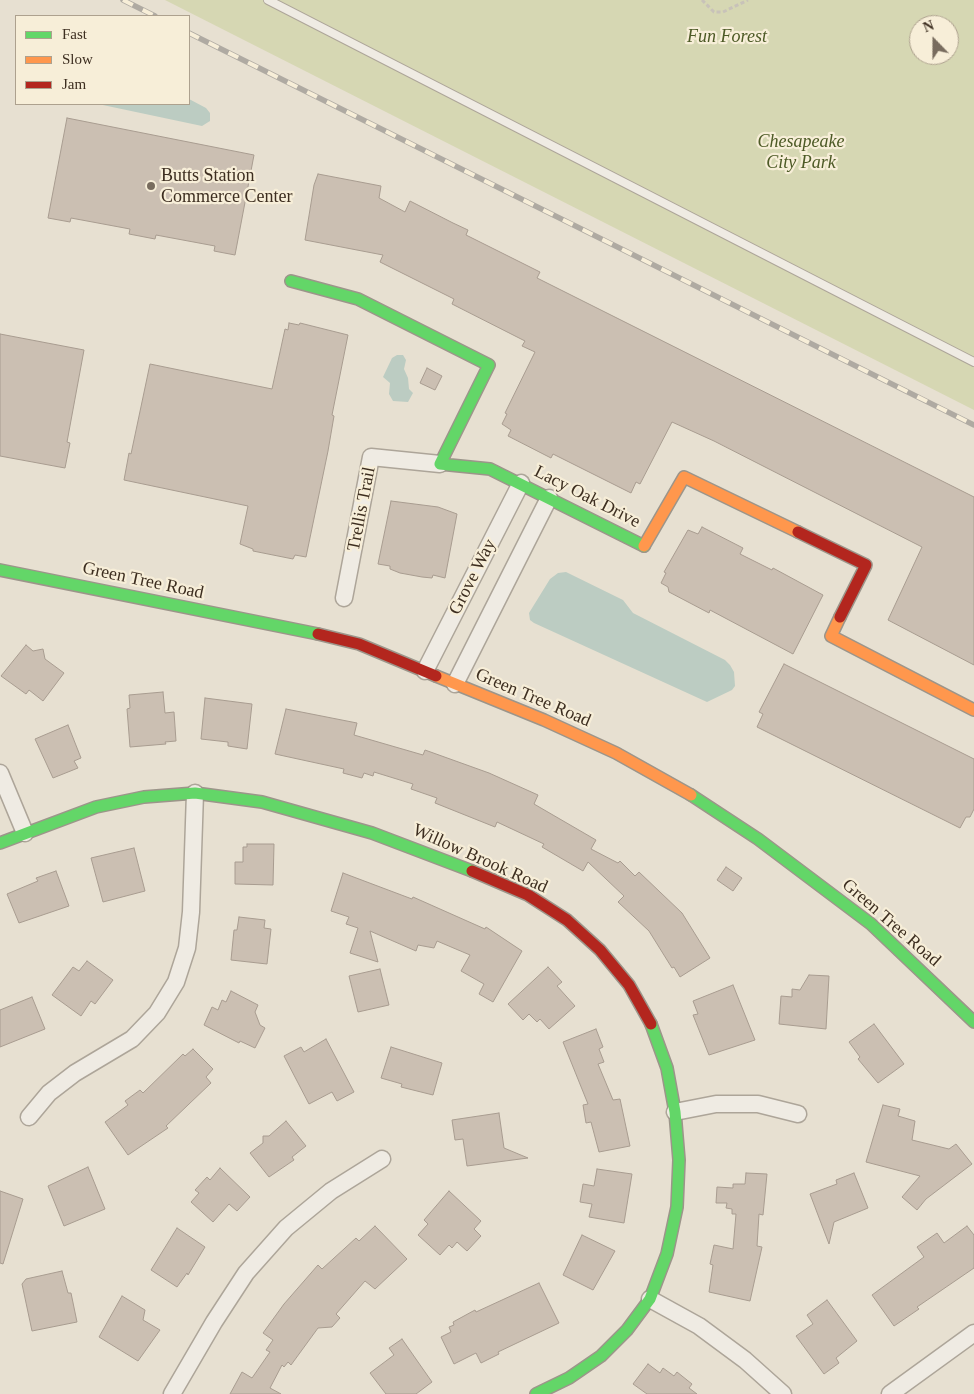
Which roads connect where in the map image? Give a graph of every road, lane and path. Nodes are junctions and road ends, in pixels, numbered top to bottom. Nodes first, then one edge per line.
1 (268, 0) edge
2 (702, 0) edge
3 (748, 0) edge
4 (291, 281) dead end
5 (974, 362) edge
6 (440, 464) junction
7 (521, 483) junction
8 (549, 498) junction
9 (0, 570) edge
10 (344, 598) dead end
11 (425, 671) junction
12 (455, 684) junction
13 (974, 710) edge
14 (0, 773) edge
15 (195, 793) junction
16 (25, 833) junction
17 (0, 842) edge
18 (974, 1022) edge
19 (675, 1112) junction
20 (798, 1114) dead end
21 (29, 1117) dead end
22 (382, 1159) dead end
23 (650, 1299) junction
24 (974, 1333) edge
25 (172, 1394) edge
26 (536, 1394) edge
27 (783, 1394) edge
28 (890, 1394) edge

1 - 5 lane
2 - 3 path
4 - 6 street
6 - 7 street, Lacy Oak Drive
6 - 10 street, Trellis Trail
7 - 8 street, Lacy Oak Drive
7 - 11 street, Grove Way
8 - 12 street, Grove Way
8 - 13 street, Lacy Oak Drive
9 - 11 street, Green Tree Road
11 - 12 street, Green Tree Road
12 - 18 street, Green Tree Road
14 - 16 street
15 - 16 street, Willow Brook Road
15 - 19 street, Willow Brook Road
15 - 21 street
16 - 17 street, Willow Brook Road
19 - 20 street
19 - 23 street, Willow Brook Road
22 - 25 street
23 - 26 street, Willow Brook Road
23 - 27 street
24 - 28 street

